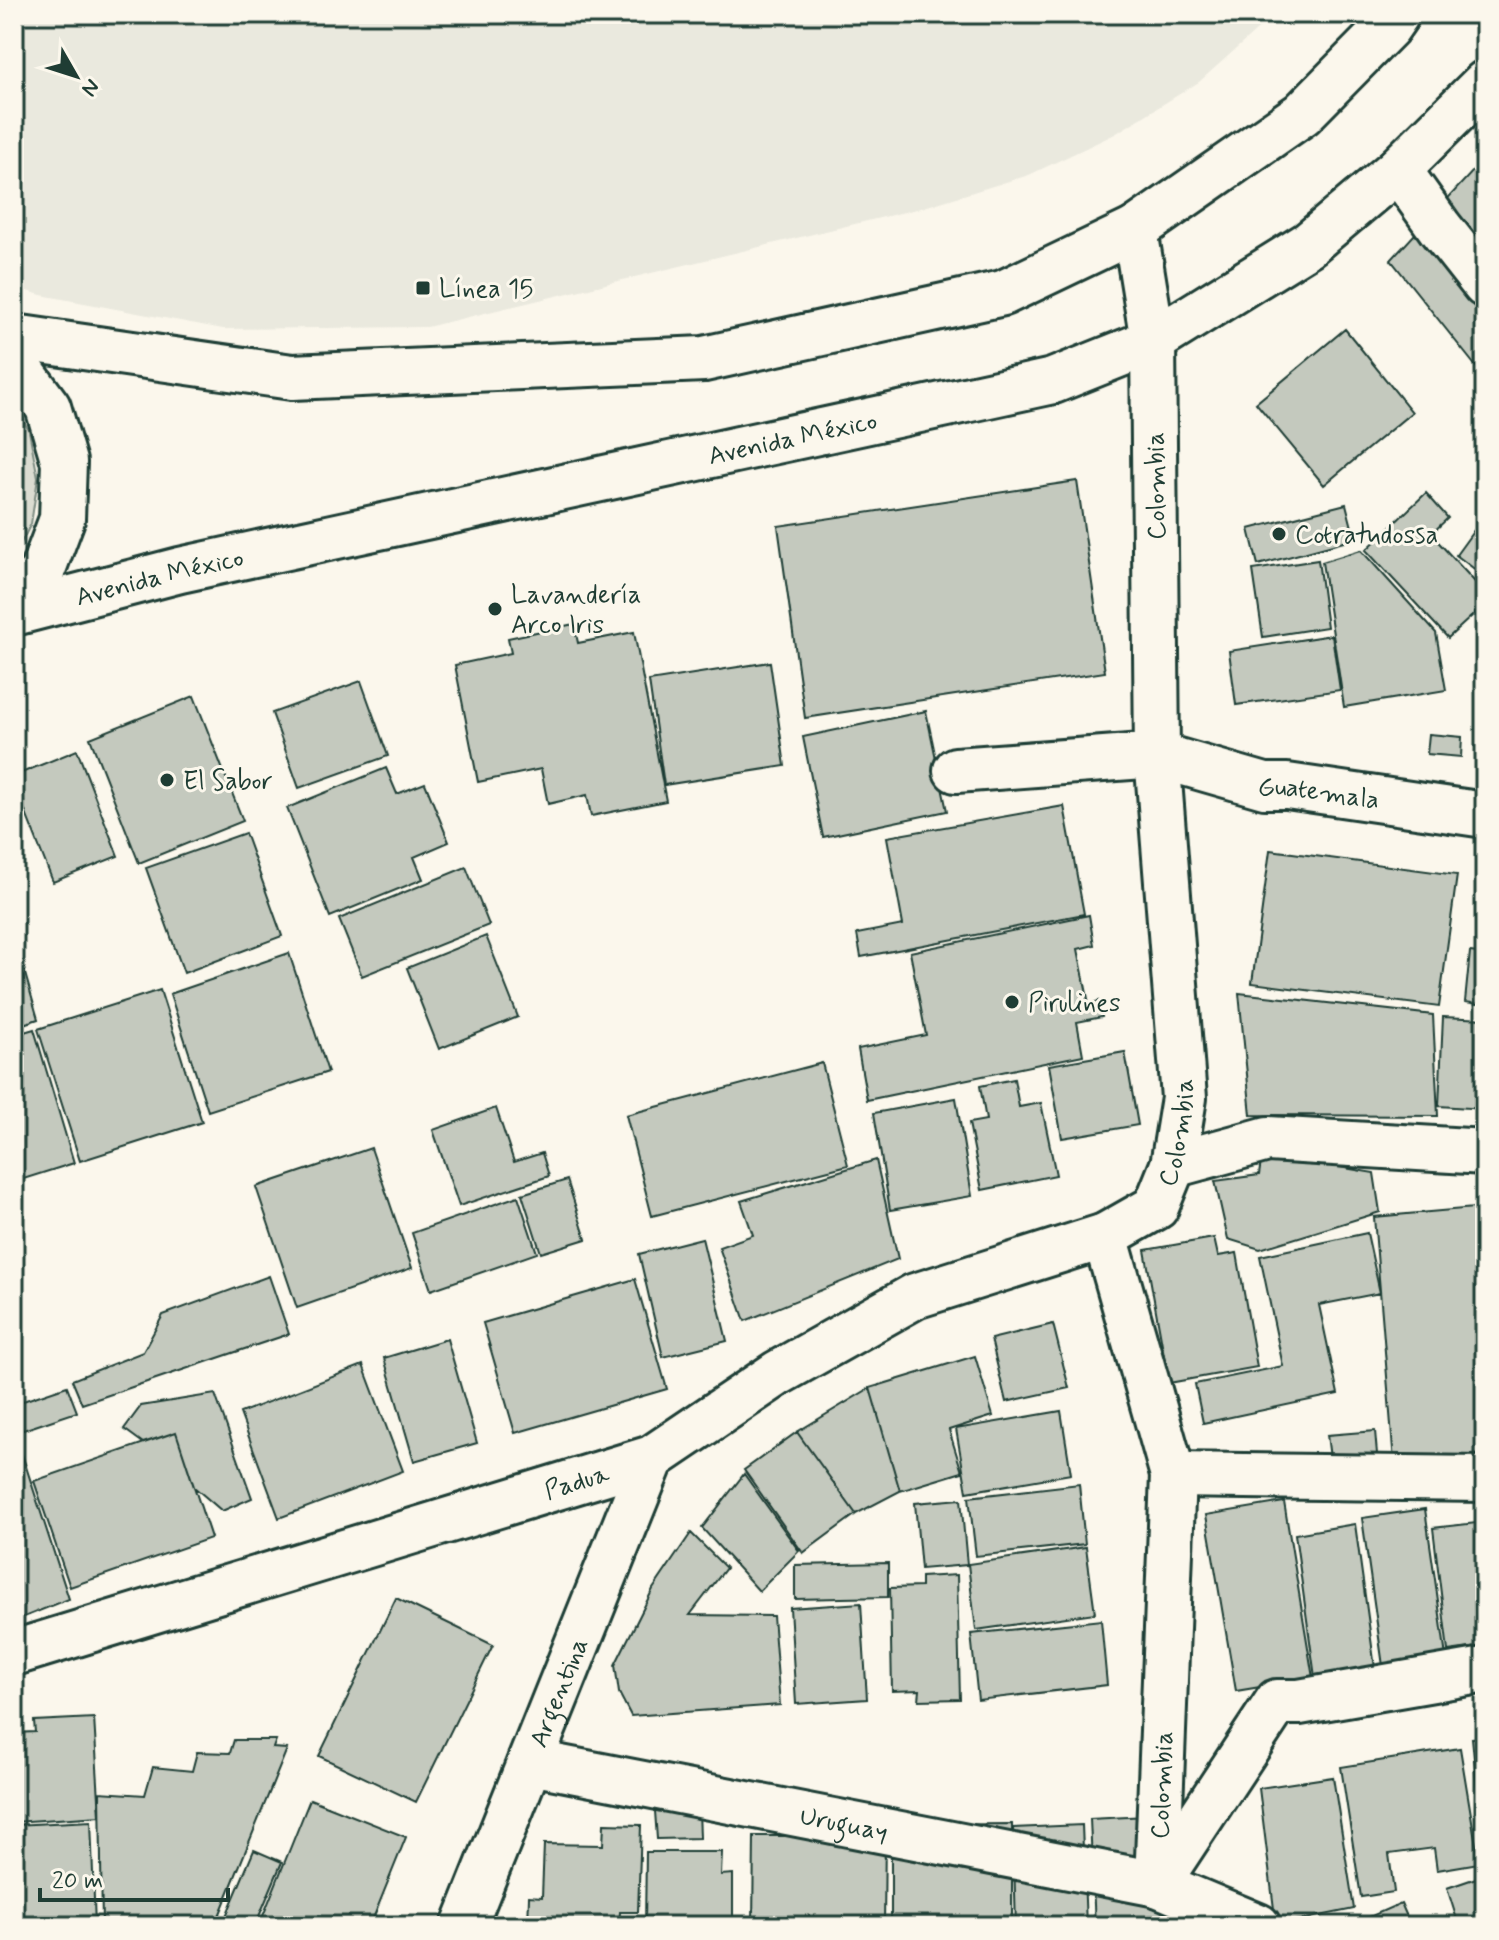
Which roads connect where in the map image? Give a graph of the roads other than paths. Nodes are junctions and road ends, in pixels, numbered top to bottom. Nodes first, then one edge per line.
1 (1397, 14) edge
2 (1485, 83) edge
3 (1398, 169) junction
4 (1135, 230) junction
5 (1485, 285) edge
6 (14, 337) edge
7 (1153, 341) junction
8 (14, 361) edge
9 (14, 604) edge
10 (14, 613) edge
11 (1157, 755) junction
12 (956, 770) dead end
13 (1485, 815) edge
14 (1485, 1152) edge
15 (1173, 1165) junction
16 (1105, 1236) junction
17 (652, 1458) junction
18 (1173, 1475) junction
19 (1485, 1479) edge
20 (14, 1653) edge
21 (1485, 1670) edge
22 (530, 1762) junction
23 (1157, 1884) junction
24 (464, 1926) edge
25 (1258, 1926) edge

1 - 4 street
2 - 3 street, Avenida México
3 - 5 street
3 - 7 street, Avenida México
4 - 6 street
4 - 7 street, Colombia
7 - 10 street, Avenida México
7 - 11 street, Colombia
8 - 9 street
11 - 12 street
11 - 13 street, Guatemala
11 - 15 street, Colombia
14 - 15 street
15 - 16 street, Colombia
16 - 17 street, Padua
16 - 18 street, Colombia
17 - 20 street, Padua
17 - 22 street, Argentina
18 - 19 street
18 - 23 street, Colombia
21 - 23 street
22 - 23 street, Uruguay
22 - 24 street, Argentina
23 - 25 street

